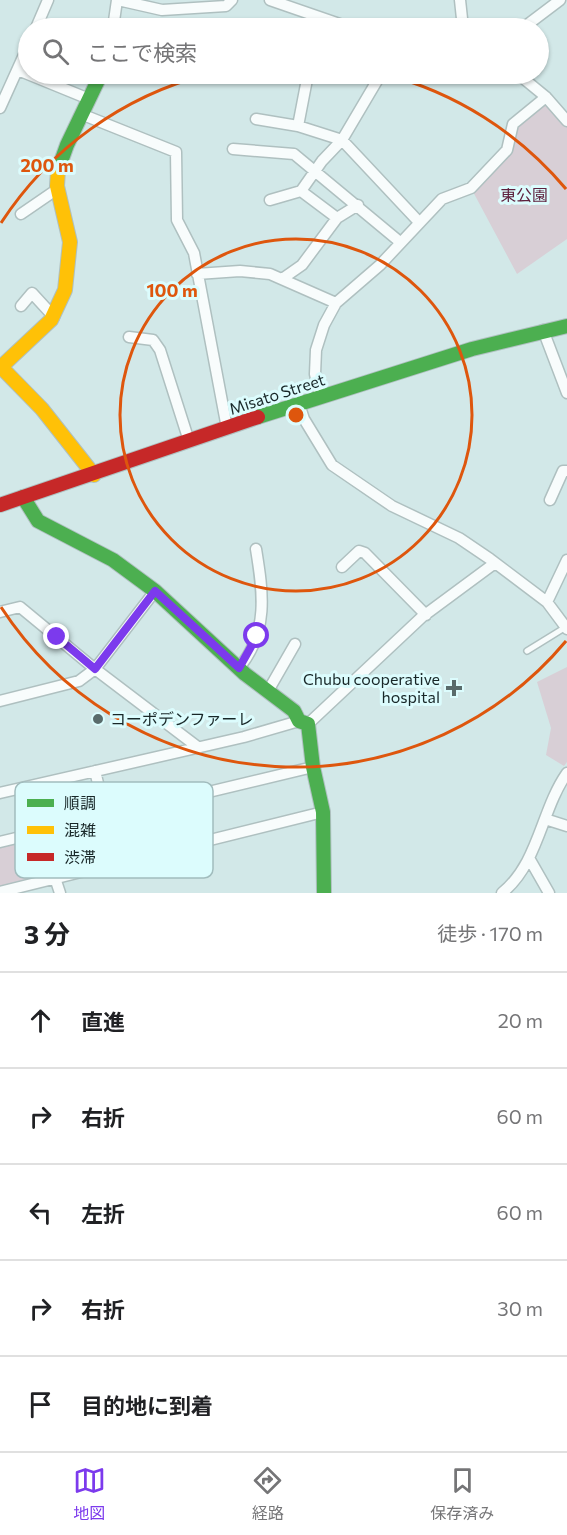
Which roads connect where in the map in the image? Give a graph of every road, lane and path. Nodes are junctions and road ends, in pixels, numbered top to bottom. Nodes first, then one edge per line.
1 (48, 0) edge
2 (117, 0) edge
3 (232, 0) edge
4 (270, 0) edge
5 (460, 0) edge
6 (560, 0) edge
7 (40, 18) edge
8 (114, 18) edge
9 (310, 18) edge
10 (462, 18) edge
11 (536, 18) edge
12 (18, 69) edge
13 (54, 84) edge
14 (96, 84) edge
15 (306, 84) edge
16 (375, 84) edge
17 (530, 84) edge
18 (89, 99) junction
19 (550, 101) junction
20 (0, 108) edge
21 (567, 108) edge
22 (81, 114) junction
23 (256, 119) dead end
24 (567, 122) edge
25 (298, 126) junction
26 (342, 140) junction
27 (233, 148) dead end
28 (314, 172) junction
29 (56, 190) junction
30 (301, 191) junction
31 (270, 200) dead end
32 (358, 206) junction
33 (21, 214) dead end
34 (337, 218) junction
35 (418, 221) junction
36 (400, 242) junction
37 (197, 274) junction
38 (282, 279) junction
39 (336, 303) junction
40 (21, 306) dead end
41 (54, 317) junction
42 (567, 326) edge
43 (543, 330) junction
44 (129, 337) dead end
45 (1, 366) edge
46 (567, 393) edge
47 (321, 397) junction
48 (299, 404) junction
49 (227, 428) junction
50 (189, 441) junction
51 (567, 471) edge
52 (94, 476) junction
53 (23, 497) junction
54 (550, 500) dead end
55 (0, 505) edge
56 (256, 549) dead end
57 (567, 560) edge
58 (495, 563) junction
59 (342, 567) dead end
60 (155, 591) junction
61 (547, 602) junction
62 (0, 612) edge
63 (426, 615) junction
64 (566, 628) edge
65 (295, 645) dead end
66 (527, 651) dead end
67 (239, 668) junction
68 (95, 669) junction
69 (268, 692) junction
70 (0, 701) edge
71 (304, 723) junction
72 (199, 748) junction
73 (313, 767) junction
74 (95, 771) junction
75 (567, 772) edge
76 (50, 782) edge
77 (98, 782) edge
78 (15, 790) edge
79 (213, 791) edge
80 (0, 794) edge
81 (323, 812) junction
82 (545, 819) junction
83 (567, 826) edge
84 (15, 838) edge
85 (213, 839) edge
86 (0, 842) edge
87 (529, 858) junction
88 (56, 878) joint
89 (7, 891) edge
90 (60, 893) edge
91 (324, 893) edge
92 (502, 893) edge
93 (549, 893) edge

1 - 7 street
2 - 3 street
2 - 8 street
4 - 9 street
5 - 10 street
6 - 11 street
12 - 20 street
13 - 18 street
14 - 18 street
15 - 25 street
16 - 26 street
17 - 19 street
18 - 22 street
19 - 21 street
19 - 24 street
19 - 35 street
22 - 29 street
22 - 37 street
23 - 25 street
25 - 26 street
26 - 28 street
26 - 35 street
27 - 28 street
28 - 30 street
28 - 32 street
29 - 33 street
29 - 41 street
30 - 31 street
30 - 34 street
32 - 34 street
32 - 36 street
34 - 38 street
35 - 36 street
36 - 39 street
37 - 38 street
37 - 49 street
38 - 39 street
39 - 47 street
40 - 41 street
41 - 45 street
42 - 43 street, Misato Street
43 - 46 street
43 - 47 street, Misato Street
44 - 50 street
45 - 52 street
47 - 48 street, Misato Street
48 - 49 street, Misato Street
48 - 58 street
49 - 50 street, Misato Street
50 - 52 street, Misato Street
51 - 54 street
52 - 53 street, Misato Street
53 - 55 street, Misato Street
53 - 60 street
56 - 67 street
57 - 61 street
58 - 61 street
58 - 63 street
59 - 63 street
60 - 67 street
60 - 68 street
61 - 64 street
62 - 68 street
63 - 71 street
64 - 66 lane
65 - 69 street
67 - 69 street
68 - 70 street
68 - 72 street
69 - 71 street
71 - 72 street
71 - 73 street
72 - 74 street
73 - 79 street
73 - 81 street
74 - 76 street
74 - 77 street
75 - 82 street
78 - 80 street
81 - 85 street
81 - 91 street
82 - 83 street
82 - 87 street
84 - 86 street
87 - 92 street
87 - 93 street
88 - 89 street
88 - 90 street

